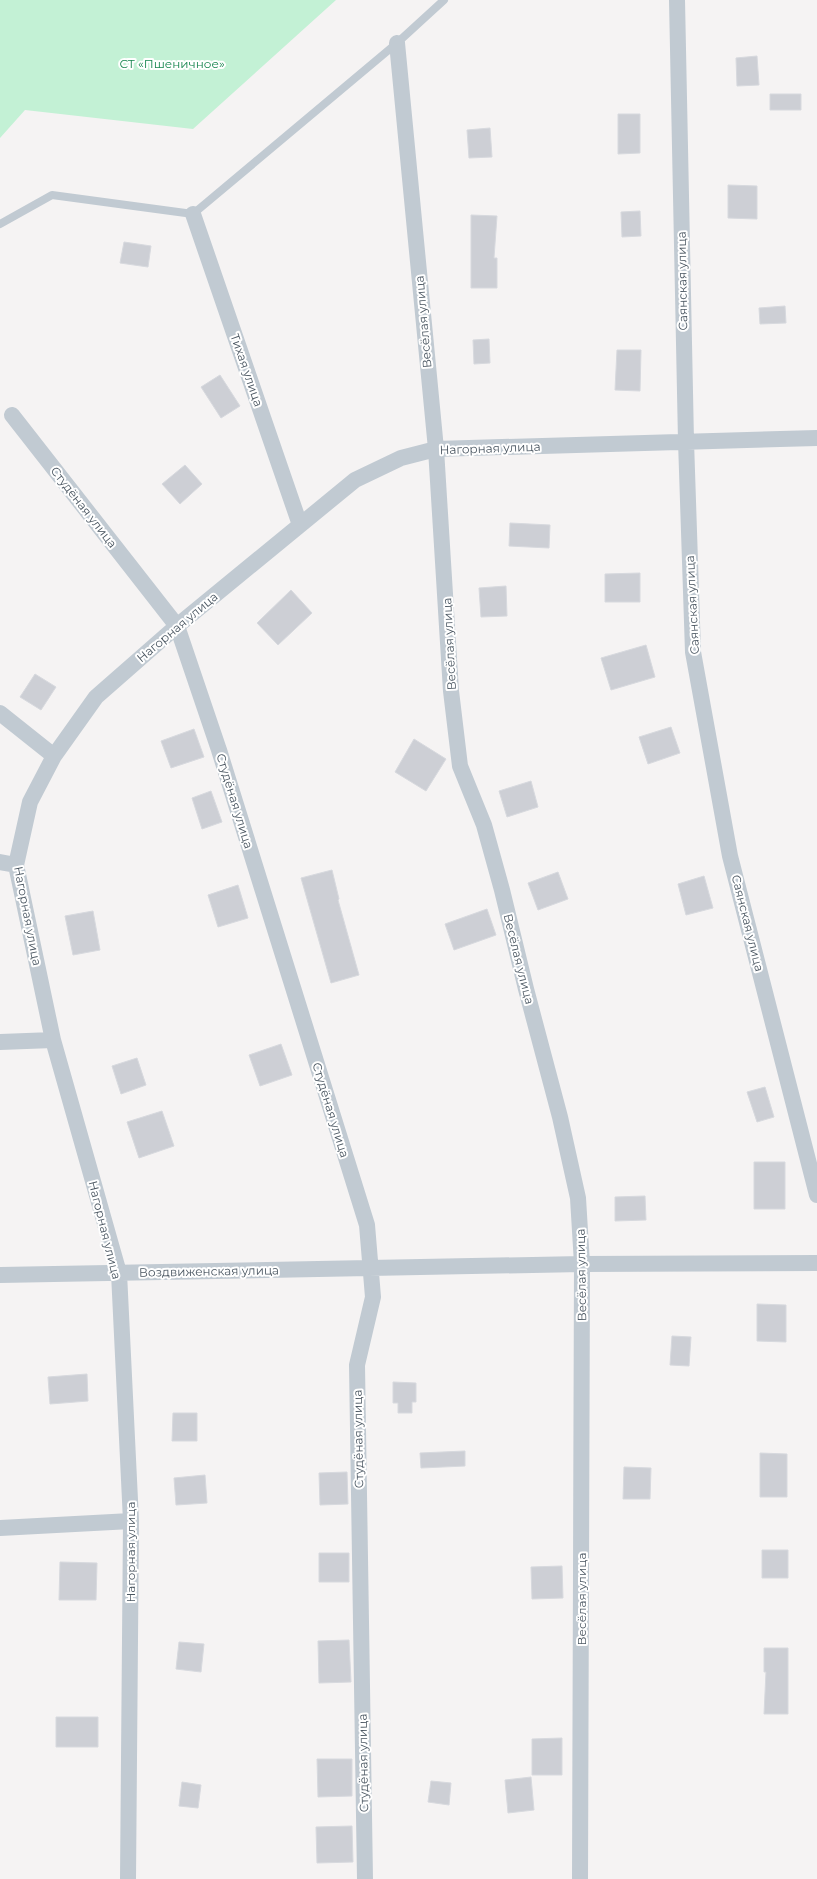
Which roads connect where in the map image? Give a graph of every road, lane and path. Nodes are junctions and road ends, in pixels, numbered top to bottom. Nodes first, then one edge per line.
1 (444, 0) edge
2 (676, 0) edge
3 (397, 43) junction
4 (193, 214) junction
5 (0, 224) edge
6 (12, 415) dead end
7 (817, 438) edge
8 (686, 441) junction
9 (436, 449) junction
10 (300, 525) junction
11 (176, 626) junction
12 (0, 713) edge
13 (54, 756) junction
14 (0, 862) edge
15 (16, 864) junction
16 (53, 1040) junction
17 (0, 1042) edge
18 (817, 1196) edge
19 (817, 1263) edge
20 (582, 1264) junction
21 (371, 1268) junction
22 (119, 1273) junction
23 (0, 1275) edge
24 (131, 1521) junction
25 (0, 1528) edge
26 (128, 1879) edge
27 (365, 1879) edge
28 (580, 1879) edge

1 - 3 lane
2 - 8 street, Саянская улица
3 - 4 lane
3 - 9 street, Весёлая улица
4 - 5 lane
4 - 10 street, Тихая улица
6 - 11 street, Студёная улица
7 - 8 street, Нагорная улица
8 - 9 street, Нагорная улица
8 - 18 street, Саянская улица
9 - 10 street, Нагорная улица
9 - 20 street, Весёлая улица
10 - 11 street, Нагорная улица
11 - 13 street, Нагорная улица
11 - 21 street, Студёная улица
12 - 13 street
13 - 15 street, Нагорная улица
14 - 15 street
15 - 16 street, Нагорная улица
16 - 17 street
16 - 22 street, Нагорная улица
19 - 20 street, Воздвиженская улица
20 - 21 street, Воздвиженская улица
20 - 28 street, Весёлая улица
21 - 22 street, Воздвиженская улица
21 - 27 street, Студёная улица
22 - 23 street, Воздвиженская улица
22 - 24 street, Нагорная улица
24 - 25 street
24 - 26 street, Нагорная улица

